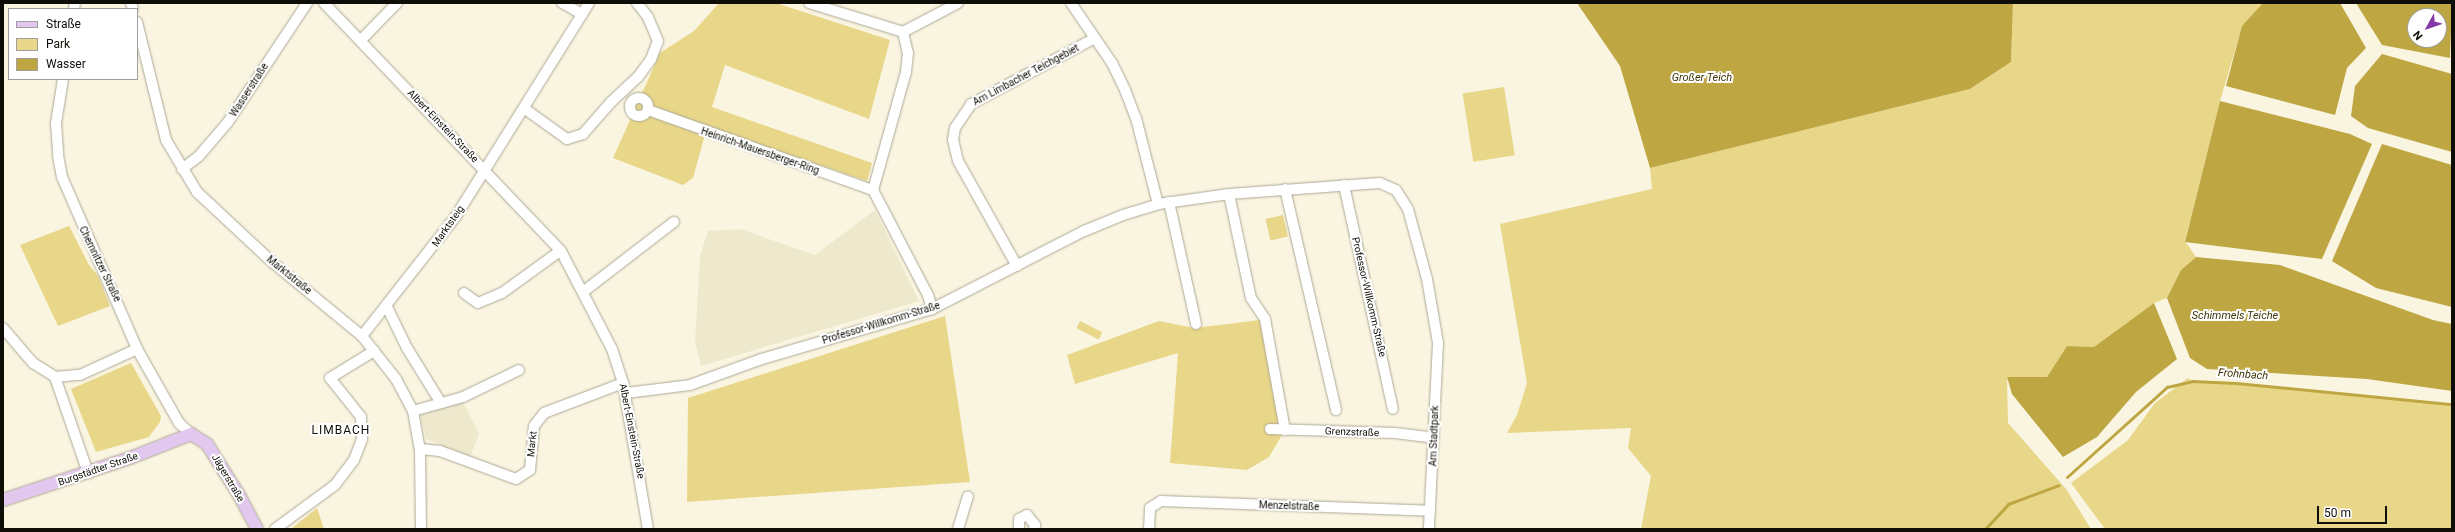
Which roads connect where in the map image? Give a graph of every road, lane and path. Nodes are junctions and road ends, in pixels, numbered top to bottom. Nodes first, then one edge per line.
1 (307, 3) edge
2 (324, 3) edge
3 (397, 3) edge
4 (562, 3) edge
5 (588, 3) edge
6 (637, 3) edge
7 (809, 3) edge
8 (958, 3) edge
9 (1071, 3) edge
10 (582, 14) junction
11 (138, 26) edge
12 (903, 32) junction
13 (1095, 38) junction
14 (361, 40) junction
15 (63, 80) edge
16 (525, 109) junction
17 (648, 110) dead end
18 (182, 169) junction
19 (486, 170) junction
20 (1344, 185) junction
21 (1285, 189) junction
22 (873, 190) junction
23 (1229, 194) junction
24 (1169, 202) junction
25 (1158, 204) junction
26 (674, 222) dead end
27 (560, 251) junction
28 (1016, 266) junction
29 (583, 292) junction
30 (464, 293) dead end
31 (387, 307) junction
32 (932, 309) junction
33 (1196, 324) dead end
34 (3, 328) edge
35 (362, 336) junction
36 (1438, 343) joint
37 (138, 349) junction
38 (374, 351) junction
39 (519, 370) dead end
40 (55, 377) junction
41 (624, 388) junction
42 (441, 403) junction
43 (1393, 408) dead end
44 (1336, 410) dead end
45 (413, 411) junction
46 (1270, 429) dead end
47 (1285, 430) junction
48 (191, 434) junction
49 (1434, 438) junction
50 (420, 449) junction
51 (88, 473) junction
52 (968, 496) dead end
53 (3, 500) edge
54 (1430, 511) junction
55 (257, 529) edge
56 (275, 529) edge
57 (421, 529) edge
58 (648, 529) edge
59 (958, 529) edge
60 (1019, 529) edge
61 (1034, 529) edge
62 (1149, 529) edge
63 (1429, 529) edge

1 - 18 street, Wasserstraße
2 - 14 street, Albert-Einstein-Straße
3 - 14 street
4 - 10 street
5 - 10 street, Marktsteig
6 - 16 street
7 - 12 street
8 - 12 street
9 - 13 street
10 - 16 street, Marktsteig
11 - 18 street, Marktstraße
12 - 22 street
13 - 25 street
13 - 28 street, Am Limbacher Teichgebiet
14 - 19 street, Albert-Einstein-Straße
15 - 37 street, Chemnitzer Straße
16 - 19 street, Marktsteig
17 - 22 street, Heinrich-Mauersberger-Ring
18 - 35 street, Marktstraße
19 - 27 street, Albert-Einstein-Straße
19 - 31 street, Marktsteig
20 - 21 street, Professor-Willkomm-Straße
20 - 36 street, Professor-Willkomm-Straße
20 - 43 street, Professor-Willkomm-Straße
21 - 23 street, Professor-Willkomm-Straße
21 - 44 street
22 - 32 street
23 - 24 street, Professor-Willkomm-Straße
23 - 47 street
24 - 25 street, Professor-Willkomm-Straße
24 - 33 street
25 - 28 street, Professor-Willkomm-Straße
26 - 29 street
27 - 29 street, Albert-Einstein-Straße
27 - 30 street
28 - 32 street, Professor-Willkomm-Straße
29 - 41 street, Albert-Einstein-Straße
31 - 35 street, Marktsteig
31 - 42 street
32 - 41 street, Professor-Willkomm-Straße
34 - 40 street
35 - 38 street, Marktstraße
36 - 49 street, Am Stadtpark
37 - 40 street
37 - 48 street, Chemnitzer Straße
38 - 45 street, Marktstraße
38 - 56 street
39 - 42 street
40 - 51 street
41 - 50 street, Markt
41 - 58 street, Albert-Einstein-Straße
42 - 45 street
45 - 50 street, Marktstraße
46 - 47 street, Grenzstraße
47 - 49 street, Grenzstraße
48 - 51 main road, Burgstädter Straße
48 - 55 main road, Jägerstraße
49 - 54 street, Am Stadtpark
50 - 57 street, Marktstraße
51 - 53 main road, Burgstädter Straße
52 - 59 street
54 - 62 street, Menzelstraße
54 - 63 street, Am Stadtpark
60 - 61 street

